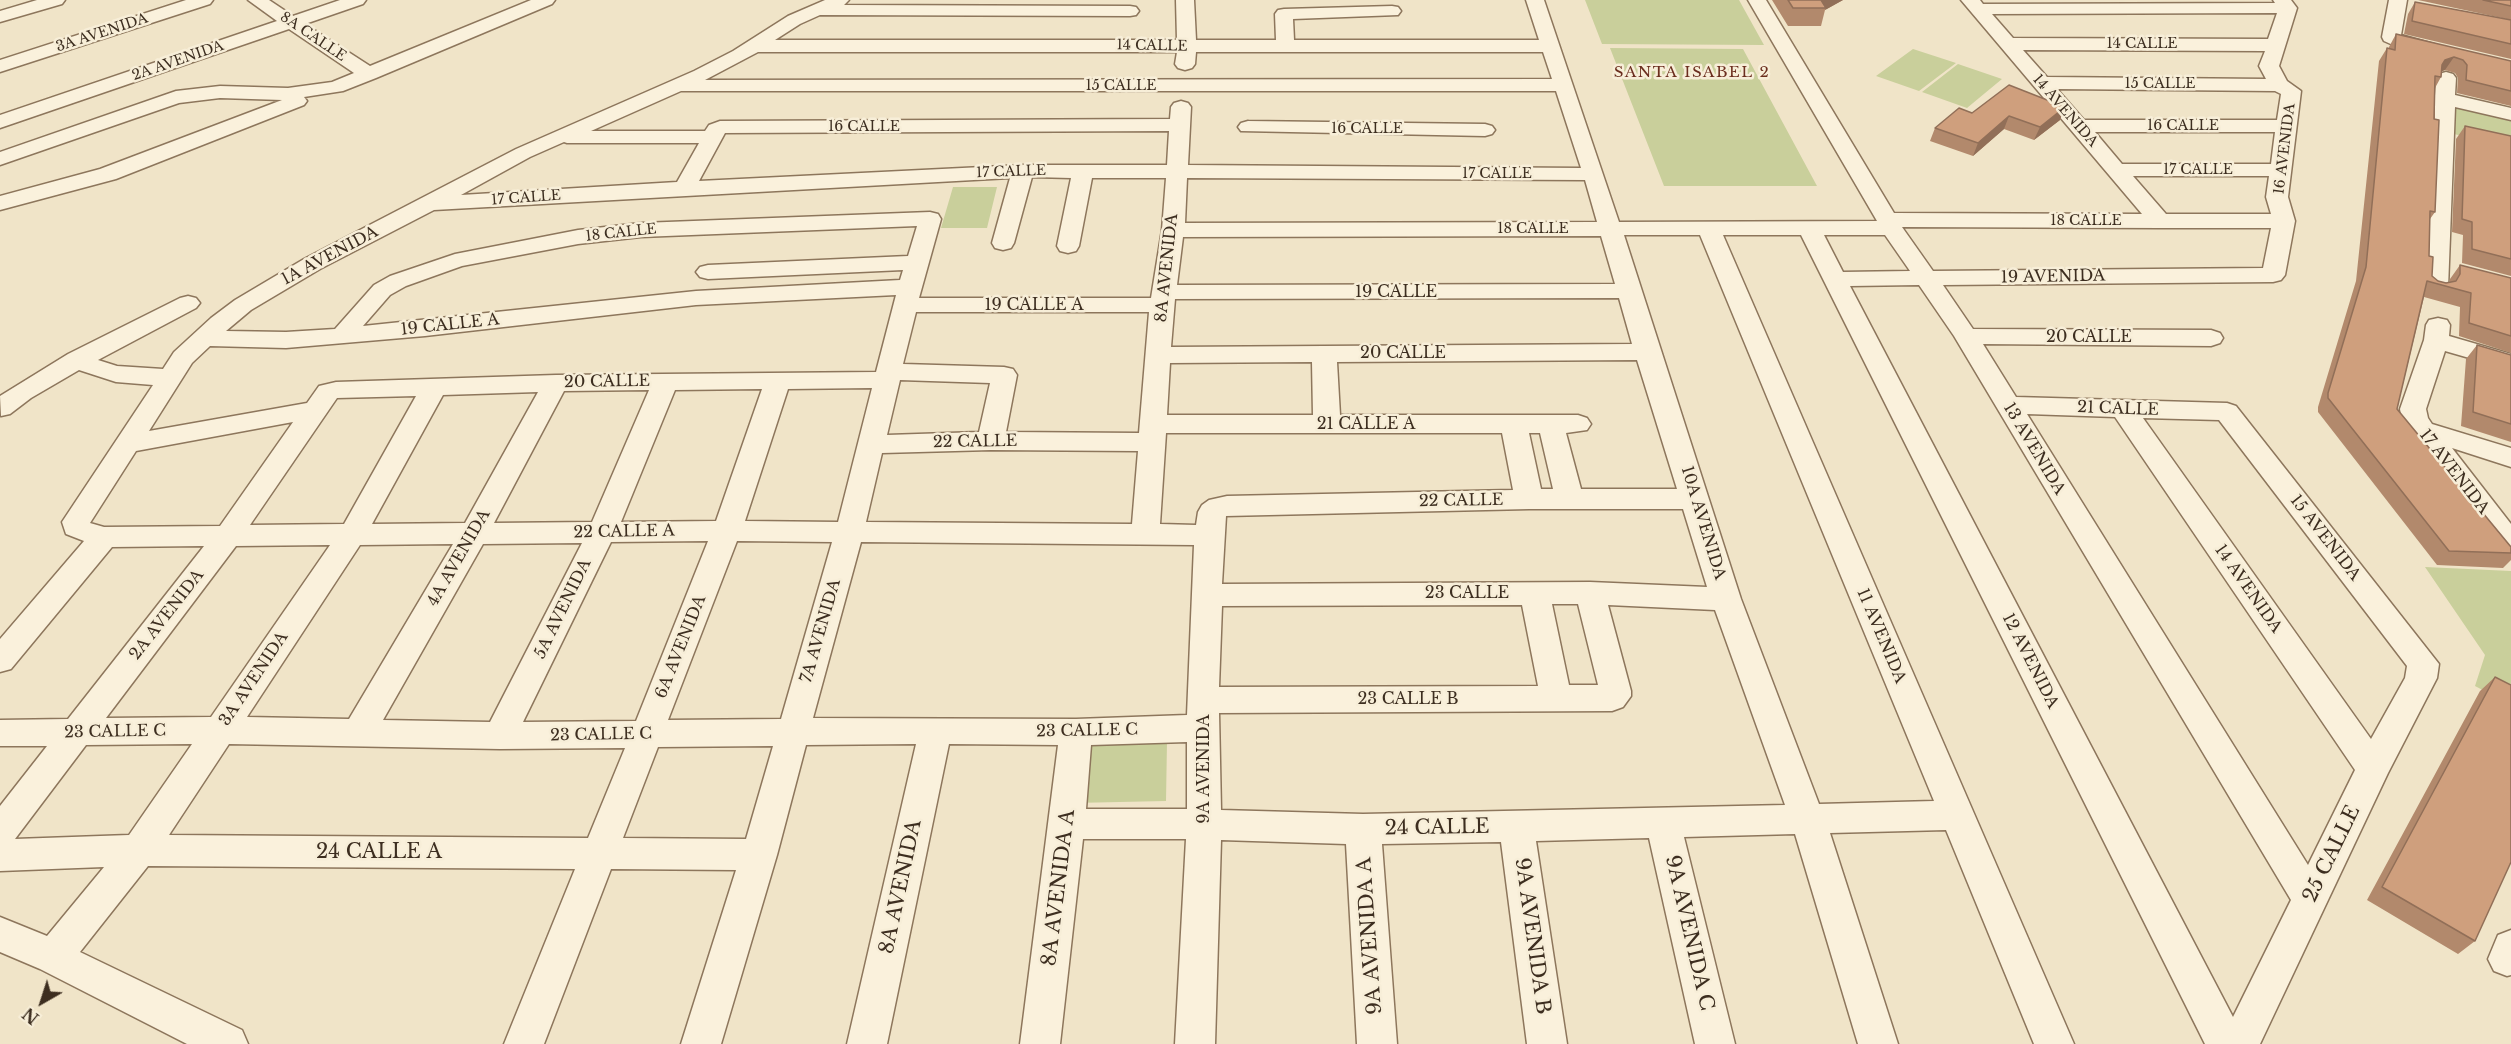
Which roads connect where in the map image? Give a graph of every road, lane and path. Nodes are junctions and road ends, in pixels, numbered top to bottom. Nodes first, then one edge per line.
1 (56, 0) edge
2 (204, 0) edge
3 (257, 0) edge
4 (357, 0) edge
5 (546, 0) edge
6 (840, 0) edge
7 (1185, 0) edge
8 (1535, 0) edge
9 (1757, 0) edge
10 (2397, 2) edge
11 (1974, 4) edge
12 (2285, 4) edge
13 (1002, 5) edge
14 (2418, 8) edge
15 (814, 10) junction
16 (1392, 10) dead end
17 (1076, 11) junction
18 (1103, 11) junction
19 (1130, 11) dead end
20 (0, 16) edge
21 (291, 22) junction
22 (2008, 44) junction
23 (989, 45) junction
24 (1069, 45) junction
25 (1099, 45) junction
26 (2276, 45) junction
27 (754, 46) junction
28 (1551, 46) junction
29 (1187, 47) junction
30 (1284, 47) junction
31 (2445, 53) edge
32 (0, 66) edge
33 (369, 74) junction
34 (2041, 83) junction
35 (2280, 84) junction
36 (1563, 85) junction
37 (679, 86) junction
38 (1183, 86) junction
39 (336, 87) junction
40 (978, 87) junction
41 (2511, 114) edge
42 (0, 122) edge
43 (1180, 125) junction
44 (2078, 126) junction
45 (2288, 126) junction
46 (963, 127) junction
47 (1248, 127) dead end
48 (1297, 128) junction
49 (1485, 130) dead end
50 (712, 137) junction
51 (555, 138) junction
52 (0, 159) edge
53 (1083, 170) junction
54 (1176, 170) junction
55 (2116, 170) junction
56 (2280, 170) junction
57 (1023, 171) junction
58 (1294, 172) junction
59 (1594, 174) junction
60 (684, 188) junction
61 (0, 203) edge
62 (429, 204) junction
63 (927, 217) joint
64 (2160, 221) junction
65 (2284, 221) junction
66 (1890, 224) junction
67 (723, 226) junction
68 (1708, 227) junction
69 (1809, 228) junction
70 (1610, 229) junction
71 (1173, 230) junction
72 (1003, 243) dead end
73 (1068, 246) dead end
74 (708, 272) junction
75 (2273, 275) joint
76 (2444, 275) dead end
77 (1834, 279) junction
78 (1929, 279) junction
79 (911, 285) junction
80 (1629, 291) junction
81 (696, 298) junction
82 (1163, 298) junction
83 (188, 303) dead end
84 (343, 335) junction
85 (1966, 336) junction
86 (202, 338) junction
87 (2211, 338) dead end
88 (1647, 352) junction
89 (1160, 354) junction
90 (1324, 354) junction
91 (77, 360) junction
92 (2511, 362) edge
93 (889, 376) junction
94 (170, 378) junction
95 (666, 381) junction
96 (778, 381) junction
97 (556, 383) junction
98 (434, 387) junction
99 (322, 401) junction
100 (2008, 405) junction
101 (1, 408) edge
102 (2122, 409) junction
103 (2227, 412) joint
104 (1328, 424) junction
105 (1551, 424) junction
106 (1578, 424) dead end
107 (1514, 425) junction
108 (2420, 429) junction
109 (1153, 433) junction
110 (991, 441) junction
111 (125, 444) junction
112 (870, 444) junction
113 (2511, 458) edge
114 (1569, 499) junction
115 (1695, 499) junction
116 (1529, 500) junction
117 (1227, 506) joint
118 (727, 531) junction
119 (602, 532) junction
120 (849, 533) junction
121 (352, 535) junction
122 (473, 535) junction
123 (1145, 535) junction
124 (1209, 535) junction
125 (104, 537) junction
126 (227, 537) junction
127 (2511, 544) edge
128 (1535, 593) junction
129 (1590, 593) junction
130 (1208, 595) junction
131 (1726, 599) junction
132 (0, 660) edge
133 (2423, 664) joint
134 (1556, 698) junction
135 (1203, 714) junction
136 (220, 730) junction
137 (935, 730) junction
138 (359, 732) junction
139 (792, 732) junction
140 (1076, 732) junction
141 (0, 733) edge
142 (76, 734) junction
143 (646, 734) junction
144 (500, 736) junction
145 (2373, 768) junction
146 (1957, 814) junction
147 (1808, 820) junction
148 (1663, 822) junction
149 (1067, 824) junction
150 (1204, 824) junction
151 (1516, 827) junction
152 (1363, 828) junction
153 (0, 832) edge
154 (139, 850) junction
155 (601, 853) junction
156 (0, 855) edge
157 (759, 855) junction
158 (2310, 900) junction
159 (0, 934) edge
160 (53, 957) junction
161 (228, 1044) edge
162 (524, 1044) edge
163 (701, 1044) edge
164 (867, 1044) edge
165 (1040, 1044) edge
166 (1195, 1044) edge
167 (1377, 1044) edge
168 (1547, 1044) edge
169 (1715, 1044) edge
170 (1878, 1044) edge
171 (2054, 1044) edge
172 (2226, 1044) edge
173 (2240, 1044) edge

1 - 20 street
2 - 32 street, 3A AVENIDA
3 - 21 street, 8A CALLE
4 - 21 street, 2A AVENIDA
5 - 33 street
6 - 15 street, 1A AVENIDA
7 - 29 street, 8A AVENIDA
8 - 28 street, 10A AVENIDA
9 - 66 street, 13 AVENIDA
10 - 14 street
10 - 31 street
11 - 12 street
11 - 22 street, 14 AVENIDA
12 - 26 street, 16 AVENIDA
13 - 15 street
13 - 17 street
13 - 23 street
15 - 27 street, 1A AVENIDA
16 - 30 street
17 - 18 street
17 - 24 street
18 - 19 street
18 - 25 street
21 - 33 street, 8A CALLE
21 - 42 street, 2A AVENIDA
22 - 26 street, 14 CALLE
22 - 34 street, 14 AVENIDA
23 - 24 street, 14 CALLE
23 - 27 street, 14 CALLE
23 - 40 street
24 - 25 street, 14 CALLE
25 - 29 street, 14 CALLE
26 - 35 street, 16 AVENIDA
27 - 37 street, 1A AVENIDA
28 - 30 street, 14 CALLE
28 - 36 street, 10A AVENIDA
29 - 30 street, 14 CALLE
29 - 38 street, 8A AVENIDA
33 - 39 street
34 - 35 street, 15 CALLE
34 - 44 street, 14 AVENIDA
35 - 45 street, 16 AVENIDA
36 - 38 street, 15 CALLE
36 - 59 street, 10A AVENIDA
37 - 40 street, 15 CALLE
37 - 51 street, 1A AVENIDA
38 - 40 street, 15 CALLE
38 - 43 street, 8A AVENIDA
39 - 52 street
39 - 61 street
40 - 46 street
41 - 76 street
43 - 46 street, 16 CALLE
43 - 54 street, 8A AVENIDA
44 - 45 street, 16 CALLE
44 - 55 street, 14 AVENIDA
45 - 56 street, 16 AVENIDA
46 - 50 street, 16 CALLE
47 - 48 street, 16 CALLE
48 - 49 street, 16 CALLE
48 - 58 street
50 - 51 street, 16 CALLE
50 - 60 street
51 - 62 street, 1A AVENIDA
53 - 54 street, 17 CALLE
53 - 57 street, 17 CALLE
53 - 73 street
54 - 58 street, 17 CALLE
54 - 71 street, 8A AVENIDA
55 - 56 street, 17 CALLE
55 - 64 street, 14 AVENIDA
56 - 65 street, 16 AVENIDA
57 - 60 street, 17 CALLE
57 - 72 street
58 - 59 street, 17 CALLE
59 - 70 street, 10A AVENIDA
60 - 62 street, 17 CALLE
62 - 86 street, 1A AVENIDA
63 - 67 street, 18 CALLE
63 - 79 street, 7A AVENIDA
64 - 65 street, 18 CALLE
64 - 66 street, 18 CALLE
65 - 75 street, 16 AVENIDA
66 - 69 street, 18 CALLE
66 - 78 street, 13 AVENIDA
67 - 74 street
67 - 84 street, 18 CALLE
68 - 69 street, 18 CALLE
68 - 70 street, 18 CALLE
68 - 146 street, 11 AVENIDA
69 - 77 street, 12 AVENIDA
70 - 71 street, 18 CALLE
70 - 80 street, 10A AVENIDA
71 - 82 street, 8A AVENIDA
74 - 79 street, 19 CALLE A
74 - 81 street
75 - 78 street, 19 AVENIDA
77 - 78 street, 19 AVENIDA
77 - 172 street, 12 AVENIDA
78 - 85 street, 13 AVENIDA
79 - 81 street, 19 CALLE A
79 - 82 street, 19 CALLE A
79 - 93 street, 7A AVENIDA
80 - 82 street, 19 CALLE
80 - 88 street, 10A AVENIDA
81 - 84 street, 19 CALLE A
82 - 89 street, 8A AVENIDA
83 - 91 street
84 - 86 street, 19 CALLE A
85 - 87 street, 20 CALLE
85 - 100 street, 13 AVENIDA
86 - 94 street, 1A AVENIDA
88 - 90 street, 20 CALLE
88 - 115 street, 10A AVENIDA
89 - 90 street, 20 CALLE
89 - 109 street, 8A AVENIDA
90 - 104 street
91 - 94 street
91 - 101 street
92 - 108 street, 17 AVENIDA
93 - 96 street, 20 CALLE
93 - 110 street, 20 CALLE
93 - 112 street, 7A AVENIDA
94 - 111 street, 1A AVENIDA
95 - 96 street, 20 CALLE
95 - 97 street, 20 CALLE
95 - 119 street, 5A AVENIDA
96 - 118 street, 6A AVENIDA
97 - 98 street, 20 CALLE
97 - 122 street, 4A AVENIDA
98 - 99 street, 20 CALLE
98 - 121 street, 3A AVENIDA
99 - 111 street, 20 CALLE
99 - 126 street, 2A AVENIDA
100 - 102 street, 21 CALLE
100 - 158 street, 13 AVENIDA
102 - 103 street, 21 CALLE
102 - 145 street, 14 AVENIDA
103 - 133 street, 15 AVENIDA
104 - 107 street, 21 CALLE A
104 - 109 street, 21 CALLE A
105 - 106 street, 21 CALLE A
105 - 107 street, 21 CALLE A
105 - 114 street
107 - 116 street
108 - 113 street
108 - 127 street, 17 AVENIDA
109 - 110 street, 22 CALLE
109 - 123 street, 8A AVENIDA
110 - 112 street, 22 CALLE
111 - 125 street, 1A AVENIDA
112 - 120 street, 7A AVENIDA
114 - 115 street, 22 CALLE
114 - 116 street, 22 CALLE
115 - 131 street, 10A AVENIDA
116 - 117 street, 22 CALLE
117 - 124 street, 9A AVENIDA
118 - 119 street, 22 CALLE A
118 - 120 street, 22 CALLE A
118 - 143 street, 6A AVENIDA
119 - 122 street, 22 CALLE A
119 - 144 street, 5A AVENIDA
120 - 123 street, 22 CALLE A
120 - 139 street, 7A AVENIDA
121 - 122 street, 22 CALLE A
121 - 126 street, 22 CALLE A
121 - 136 street, 3A AVENIDA
122 - 138 street, 4A AVENIDA
123 - 124 street, 22 CALLE A
124 - 130 street, 9A AVENIDA
125 - 126 street, 22 CALLE A
125 - 132 street
126 - 142 street, 2A AVENIDA
128 - 129 street, 23 CALLE
128 - 130 street, 23 CALLE
128 - 134 street
129 - 131 street, 23 CALLE
129 - 134 street, 23 CALLE B
130 - 135 street, 9A AVENIDA
131 - 147 street, 10A AVENIDA
133 - 145 street, 25 CALLE
134 - 135 street, 23 CALLE B
135 - 140 street, 23 CALLE C
135 - 150 street, 9A AVENIDA
136 - 138 street, 23 CALLE C
136 - 142 street, 23 CALLE C
136 - 154 street, 3A AVENIDA
137 - 139 street, 23 CALLE C
137 - 140 street, 23 CALLE C
137 - 164 street, 8A AVENIDA
138 - 144 street, 23 CALLE C
139 - 143 street, 23 CALLE C
139 - 157 street, 7A AVENIDA
140 - 149 street, 8A AVENIDA A
141 - 142 street, 23 CALLE C
142 - 153 street, 2A AVENIDA
143 - 144 street, 23 CALLE C
143 - 155 street, 6A AVENIDA
145 - 158 street, 25 CALLE
146 - 147 street, 24 CALLE
146 - 171 street, 11 AVENIDA
147 - 148 street, 24 CALLE
147 - 170 street, 10A AVENIDA
148 - 151 street, 24 CALLE
148 - 169 street, 9A AVENIDA C
149 - 150 street, 24 CALLE
149 - 165 street, 8A AVENIDA A
150 - 152 street, 24 CALLE
150 - 166 street, 9A AVENIDA
151 - 152 street, 24 CALLE
151 - 168 street, 9A AVENIDA B
152 - 167 street, 9A AVENIDA A
154 - 155 street, 24 CALLE A
154 - 156 street, 24 CALLE A
154 - 160 street, 3A AVENIDA
155 - 157 street, 24 CALLE A
155 - 162 street, 6A AVENIDA
157 - 163 street, 7A AVENIDA
158 - 173 street, 25 CALLE
159 - 160 street
160 - 161 street

